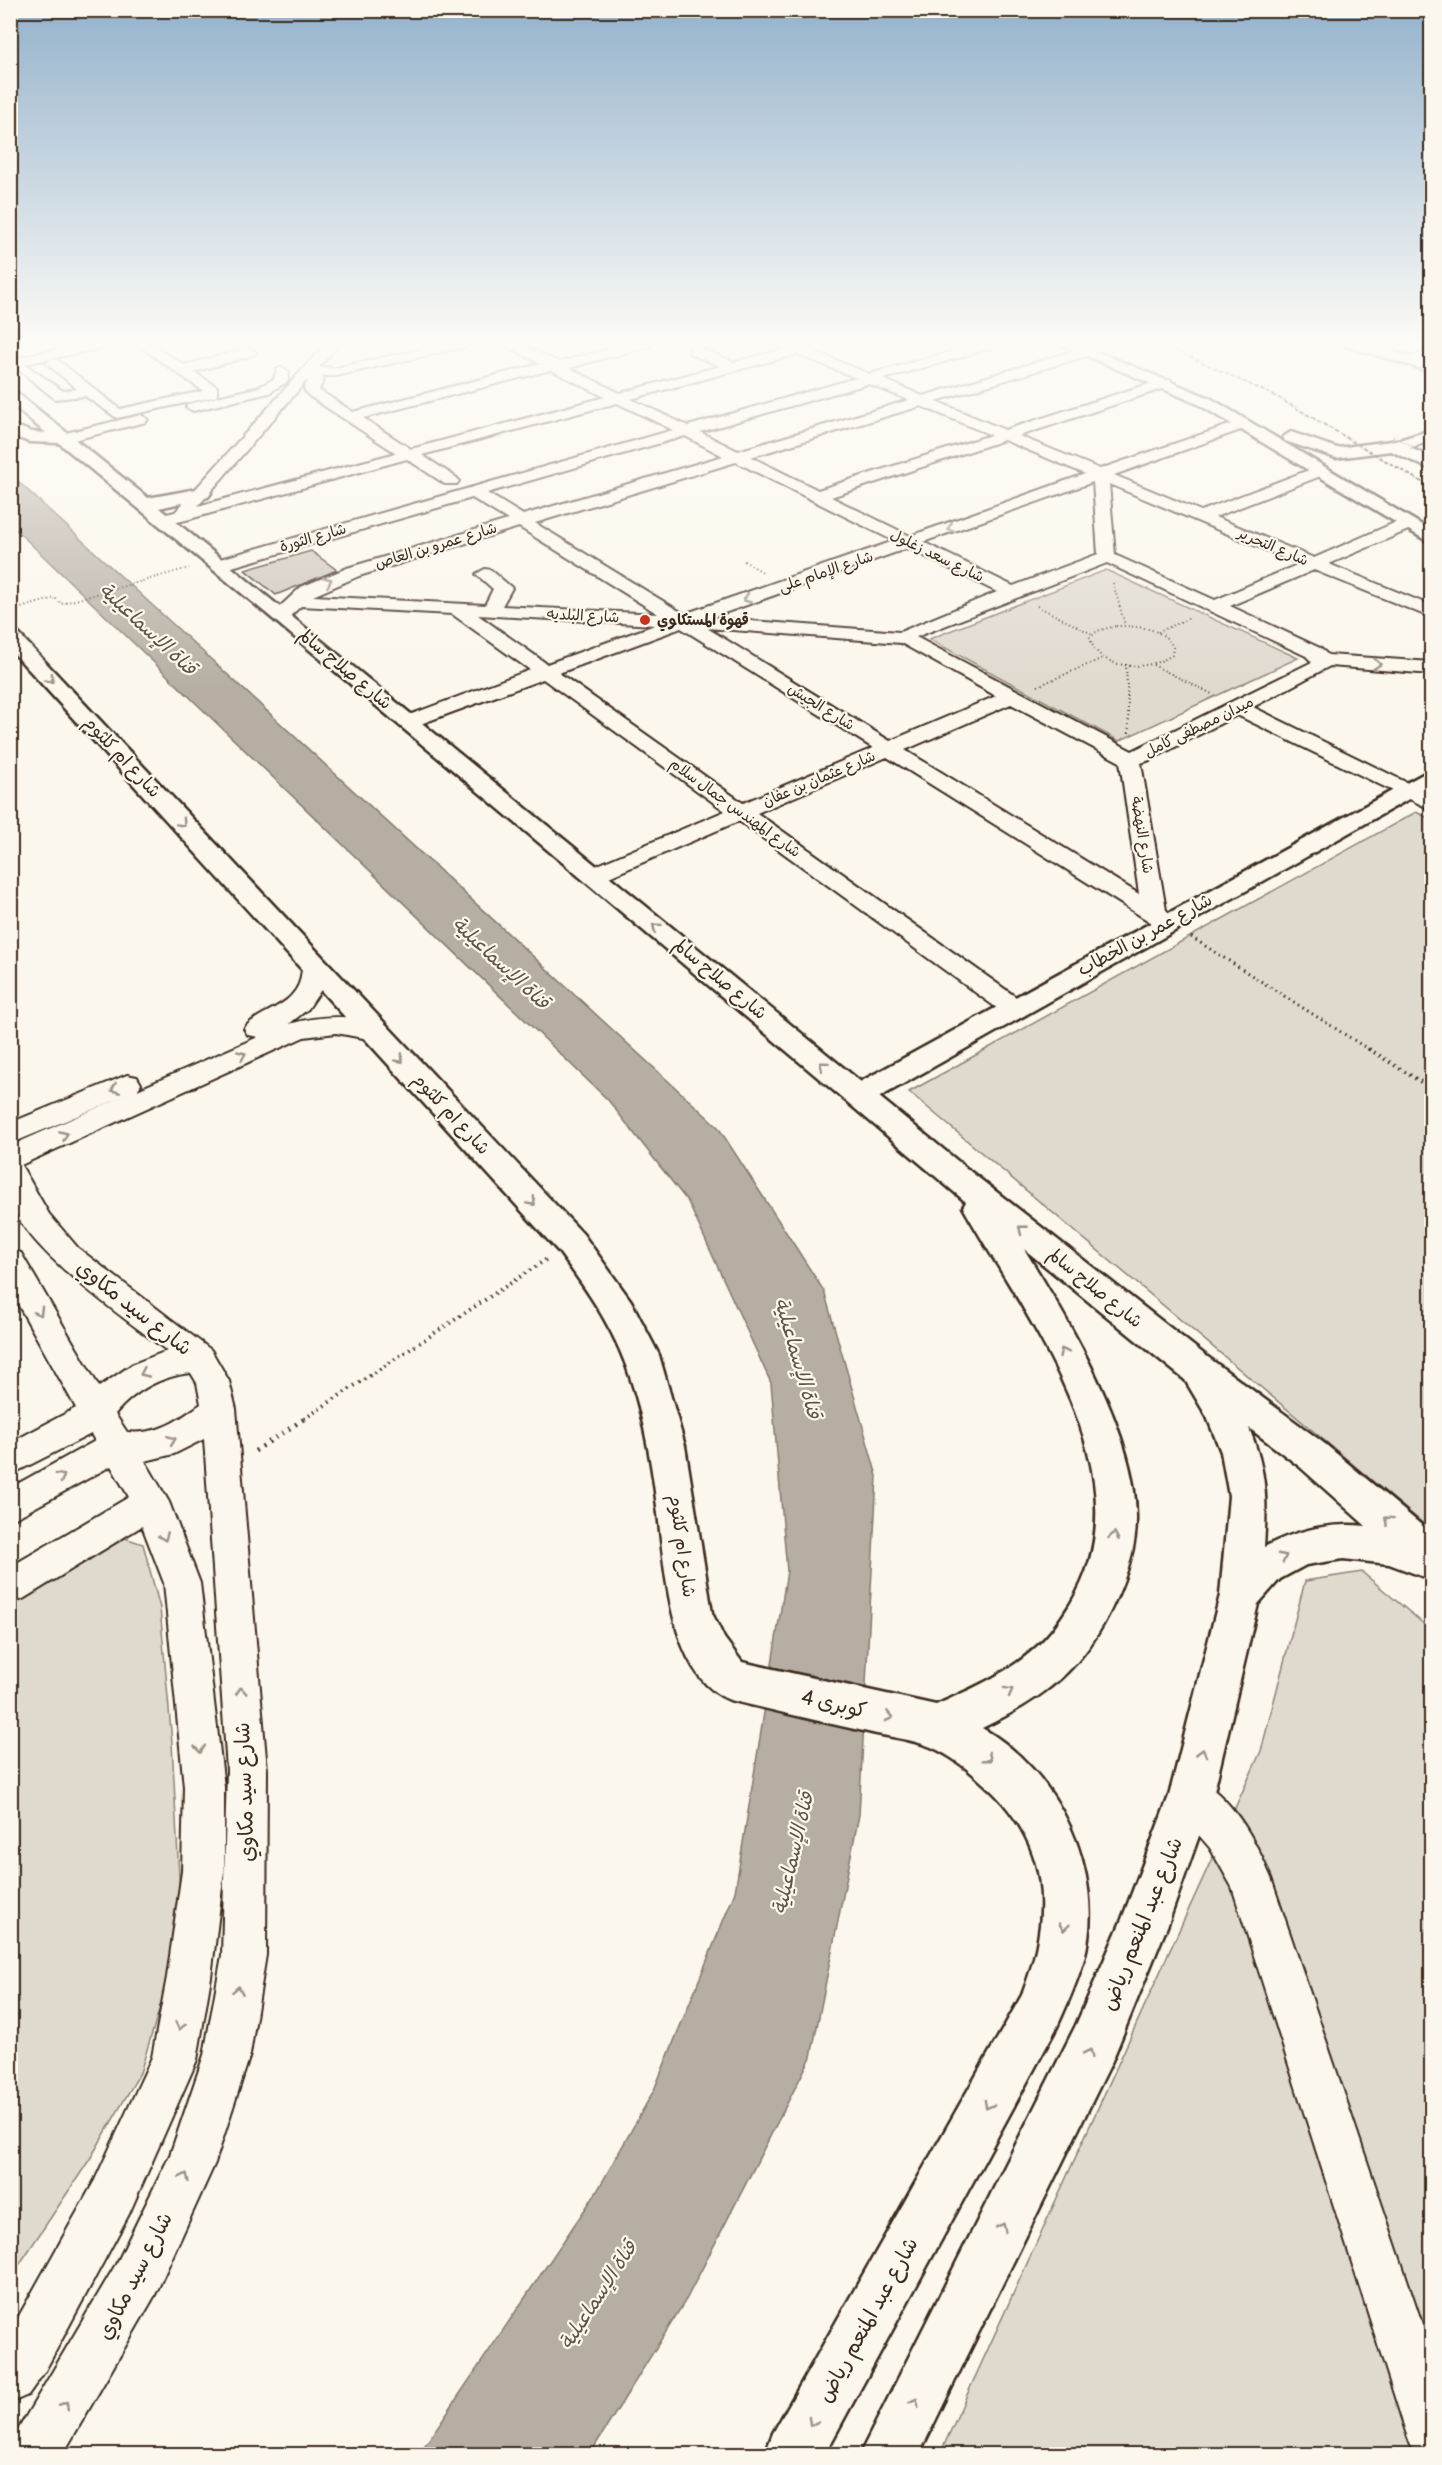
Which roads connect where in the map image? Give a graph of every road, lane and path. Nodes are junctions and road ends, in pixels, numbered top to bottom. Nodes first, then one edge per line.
1 (100, 458) edge
2 (232, 458) edge
3 (392, 458) edge
4 (416, 458) edge
5 (592, 458) edge
6 (728, 458) edge
7 (739, 458) edge
8 (933, 458) edge
9 (1059, 458) edge
10 (1148, 458) edge
11 (1299, 458) edge
12 (1334, 458) edge
13 (1320, 471) junction
14 (1100, 475) junction
15 (429, 488) dead end
16 (474, 492) junction
17 (202, 493) junction
18 (817, 496) junction
19 (163, 513) junction
20 (1200, 517) junction
21 (520, 521) junction
22 (1407, 524) junction
23 (1431, 526) edge
24 (1431, 539) edge
25 (238, 541) dead end
26 (909, 543) junction
27 (258, 554) junction
28 (214, 556) junction
29 (1107, 558) junction
30 (1314, 564) junction
31 (485, 574) dead end
32 (1012, 593) junction
33 (1216, 606) junction
34 (288, 607) junction
35 (456, 608) junction
36 (491, 610) junction
37 (10, 611) edge
38 (1431, 614) edge
39 (682, 621) junction
40 (1125, 626) junction
41 (1092, 634) junction
42 (10, 636) edge
43 (906, 638) junction
44 (1104, 658) junction
45 (1323, 660) junction
46 (1126, 664) junction
47 (1153, 664) junction
48 (1431, 668) edge
49 (544, 672) junction
50 (1011, 697) junction
51 (1238, 708) junction
52 (408, 722) junction
53 (889, 749) junction
54 (1130, 758) junction
55 (1431, 776) edge
56 (1405, 791) junction
57 (1431, 804) edge
58 (741, 812) junction
59 (594, 875) junction
60 (1161, 918) junction
61 (315, 967) junction
62 (1014, 1008) junction
63 (374, 1030) junction
64 (1431, 1089) edge
65 (860, 1095) junction
66 (10, 1134) edge
67 (10, 1158) edge
68 (10, 1171) edge
69 (960, 1180) junction
70 (571, 1243) junction
71 (10, 1261) edge
72 (200, 1359) junction
73 (1192, 1365) junction
74 (219, 1409) junction
75 (96, 1413) junction
76 (116, 1446) junction
77 (10, 1460) edge
78 (224, 1471) junction
79 (151, 1502) junction
80 (10, 1506) edge
81 (1431, 1561) edge
82 (10, 1587) edge
83 (1240, 1595) junction
84 (730, 1680) joint
85 (932, 1727) junction
86 (1191, 1796) junction
87 (10, 2377) edge
88 (1431, 2432) edge
89 (34, 2454) edge
90 (794, 2454) edge
91 (889, 2454) edge

1 - 19 main road, شارع صلاح سالم
2 - 17 street
3 - 19 street
4 - 15 street
5 - 16 street, شارع الثورة
6 - 21 street, شارع عمرو بن العاص
7 - 18 street, شارع سعد زغلول
8 - 18 street
9 - 14 street, شارع التحرير
10 - 14 street, شارع الإمام على
11 - 13 main road
12 - 23 main road
13 - 20 street
13 - 22 main road
14 - 20 street, شارع التحرير
14 -> 26 street, شارع الإمام على
14 - 29 street
16 - 21 street, شارع الجيش
16 - 27 street, شارع الثورة
17 - 19 street
17 - 19 main road
18 - 26 street, شارع سعد زغلول
19 - 28 main road, شارع صلاح سالم
20 - 30 street, شارع التحرير
34 -> 21 street, شارع عمرو بن العاص
21 - 39 street, شارع الجيش
22 - 24 main road
22 - 30 street
25 - 27 street
26 - 32 street, شارع سعد زغلول
26 -> 39 street, شارع الإمام على
27 - 28 street, شارع الثورة
28 - 34 main road, شارع صلاح سالم
28 - 37 path
29 - 32 street
29 - 33 street
29 - 40 path
30 - 33 street
30 - 38 street, شارع التحرير
31 - 36 street
32 - 41 path
32 - 43 street
33 - 45 street
34 - 35 street, شارع البلديه
34 - 52 main road, شارع صلاح سالم
35 - 36 street, شارع البلديه
35 - 49 street, شارع المهندس جمال سلام
36 - 39 street, شارع البلديه
39 - 43 street, شارع البلديه
39 - 49 street, شارع الإمام على
39 - 53 street, شارع الجيش
40 - 41 path
40 - 47 path
41 - 44 path
42 -> 61 main road, شارع ام كلثوم
43 - 50 street, ميدان مصطفى كامل
44 - 46 path
44 - 50 path
45 -> 48 street
45 - 51 street, ميدان مصطفى كامل
46 - 47 path
46 - 54 path
47 - 51 path
49 - 52 street, شارع الإمام على
49 - 58 street, شارع المهندس جمال سلام
50 - 53 street, شارع عثمان بن عفان
50 - 54 street, ميدان مصطفى كامل
51 - 54 street, ميدان مصطفى كامل
51 - 56 street
52 - 59 main road, شارع صلاح سالم
53 - 58 street, شارع عثمان بن عفان
53 - 60 street, شارع الجيش
54 - 60 street, شارع النهضة
55 - 56 main road, شارع عمر بن الخطاب
56 - 57 street
56 - 60 main road, شارع عمر بن الخطاب
58 - 59 street, شارع عثمان بن عفان
58 - 62 street, شارع المهندس جمال سلام
65 -> 59 main road, شارع صلاح سالم
60 - 62 main road, شارع عمر بن الخطاب
60 - 64 path
61 - 63 main road, شارع ام كلثوم
61 -> 66 street
62 - 65 main road, شارع عمر بن الخطاب
67 -> 63 street
63 -> 70 main road, شارع ام كلثوم
65 - 69 main road, شارع صلاح سالم
68 - 72 street, شارع سيد مكاوي
73 -> 69 main road, شارع صلاح سالم
85 -> 69 main road
70 - 78 path
70 - 84 main road, شارع ام كلثوم
71 -> 75 street
72 - 74 street, شارع سيد مكاوي
72 -> 75 street
81 -> 73 main road, شارع صلاح سالم
73 - 83 main road, شارع عبد المنعم رياض
76 -> 74 street
74 - 78 street, شارع سيد مكاوي
75 - 76 street
75 - 77 street
76 - 79 street
80 -> 76 street
89 -> 78 street, شارع سيد مكاوي
79 - 82 street
79 -> 87 street
83 -> 81 main road
86 -> 83 main road, شارع عبد المنعم رياض
84 -> 85 main road, كوبرى 4
85 -> 90 main road, شارع عبد المنعم رياض
86 - 88 street
91 -> 86 main road, شارع عبد المنعم رياض

